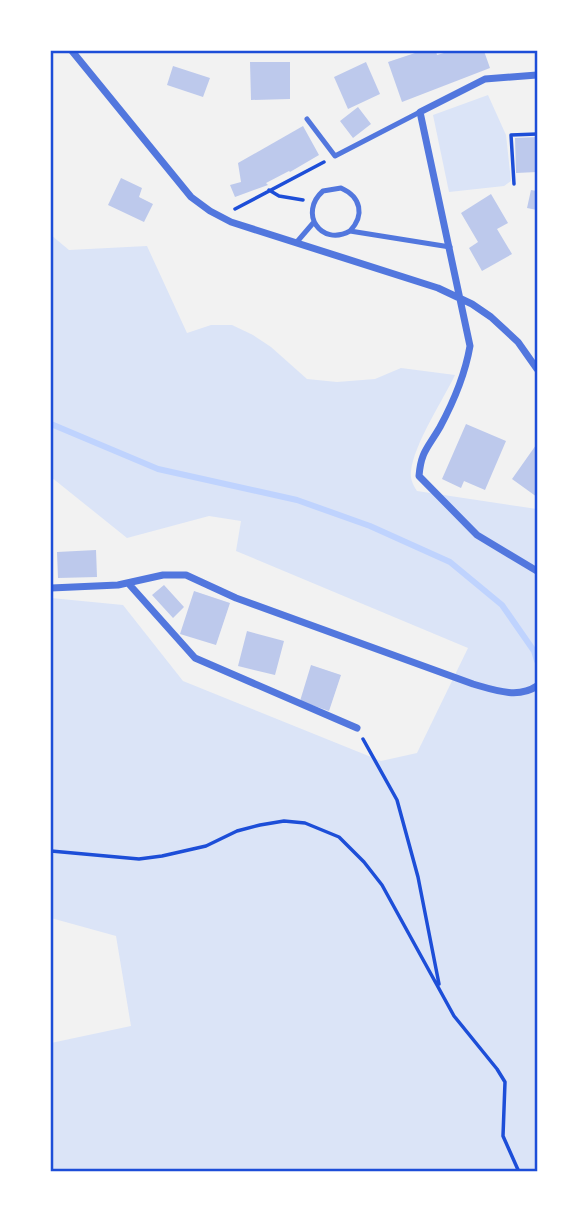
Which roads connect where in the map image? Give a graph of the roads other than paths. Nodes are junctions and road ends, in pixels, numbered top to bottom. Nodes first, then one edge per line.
1 (72, 51) edge
2 (537, 75) edge
3 (420, 112) junction
4 (307, 119) dead end
5 (337, 179) dead end
6 (341, 188) junction
7 (314, 222) junction
8 (351, 231) junction
9 (296, 243) junction
10 (450, 247) junction
11 (537, 369) edge
12 (537, 571) edge
13 (128, 583) junction
14 (51, 588) edge
15 (537, 686) edge
16 (356, 728) road end

1 - 9 street
2 - 3 street
3 - 4 lane
3 - 10 street
5 - 6 lane
6 - 7 lane
6 - 8 lane
7 - 8 lane
7 - 9 lane
8 - 10 lane
9 - 11 street
10 - 12 street
13 - 14 street
13 - 15 street
13 - 16 street

